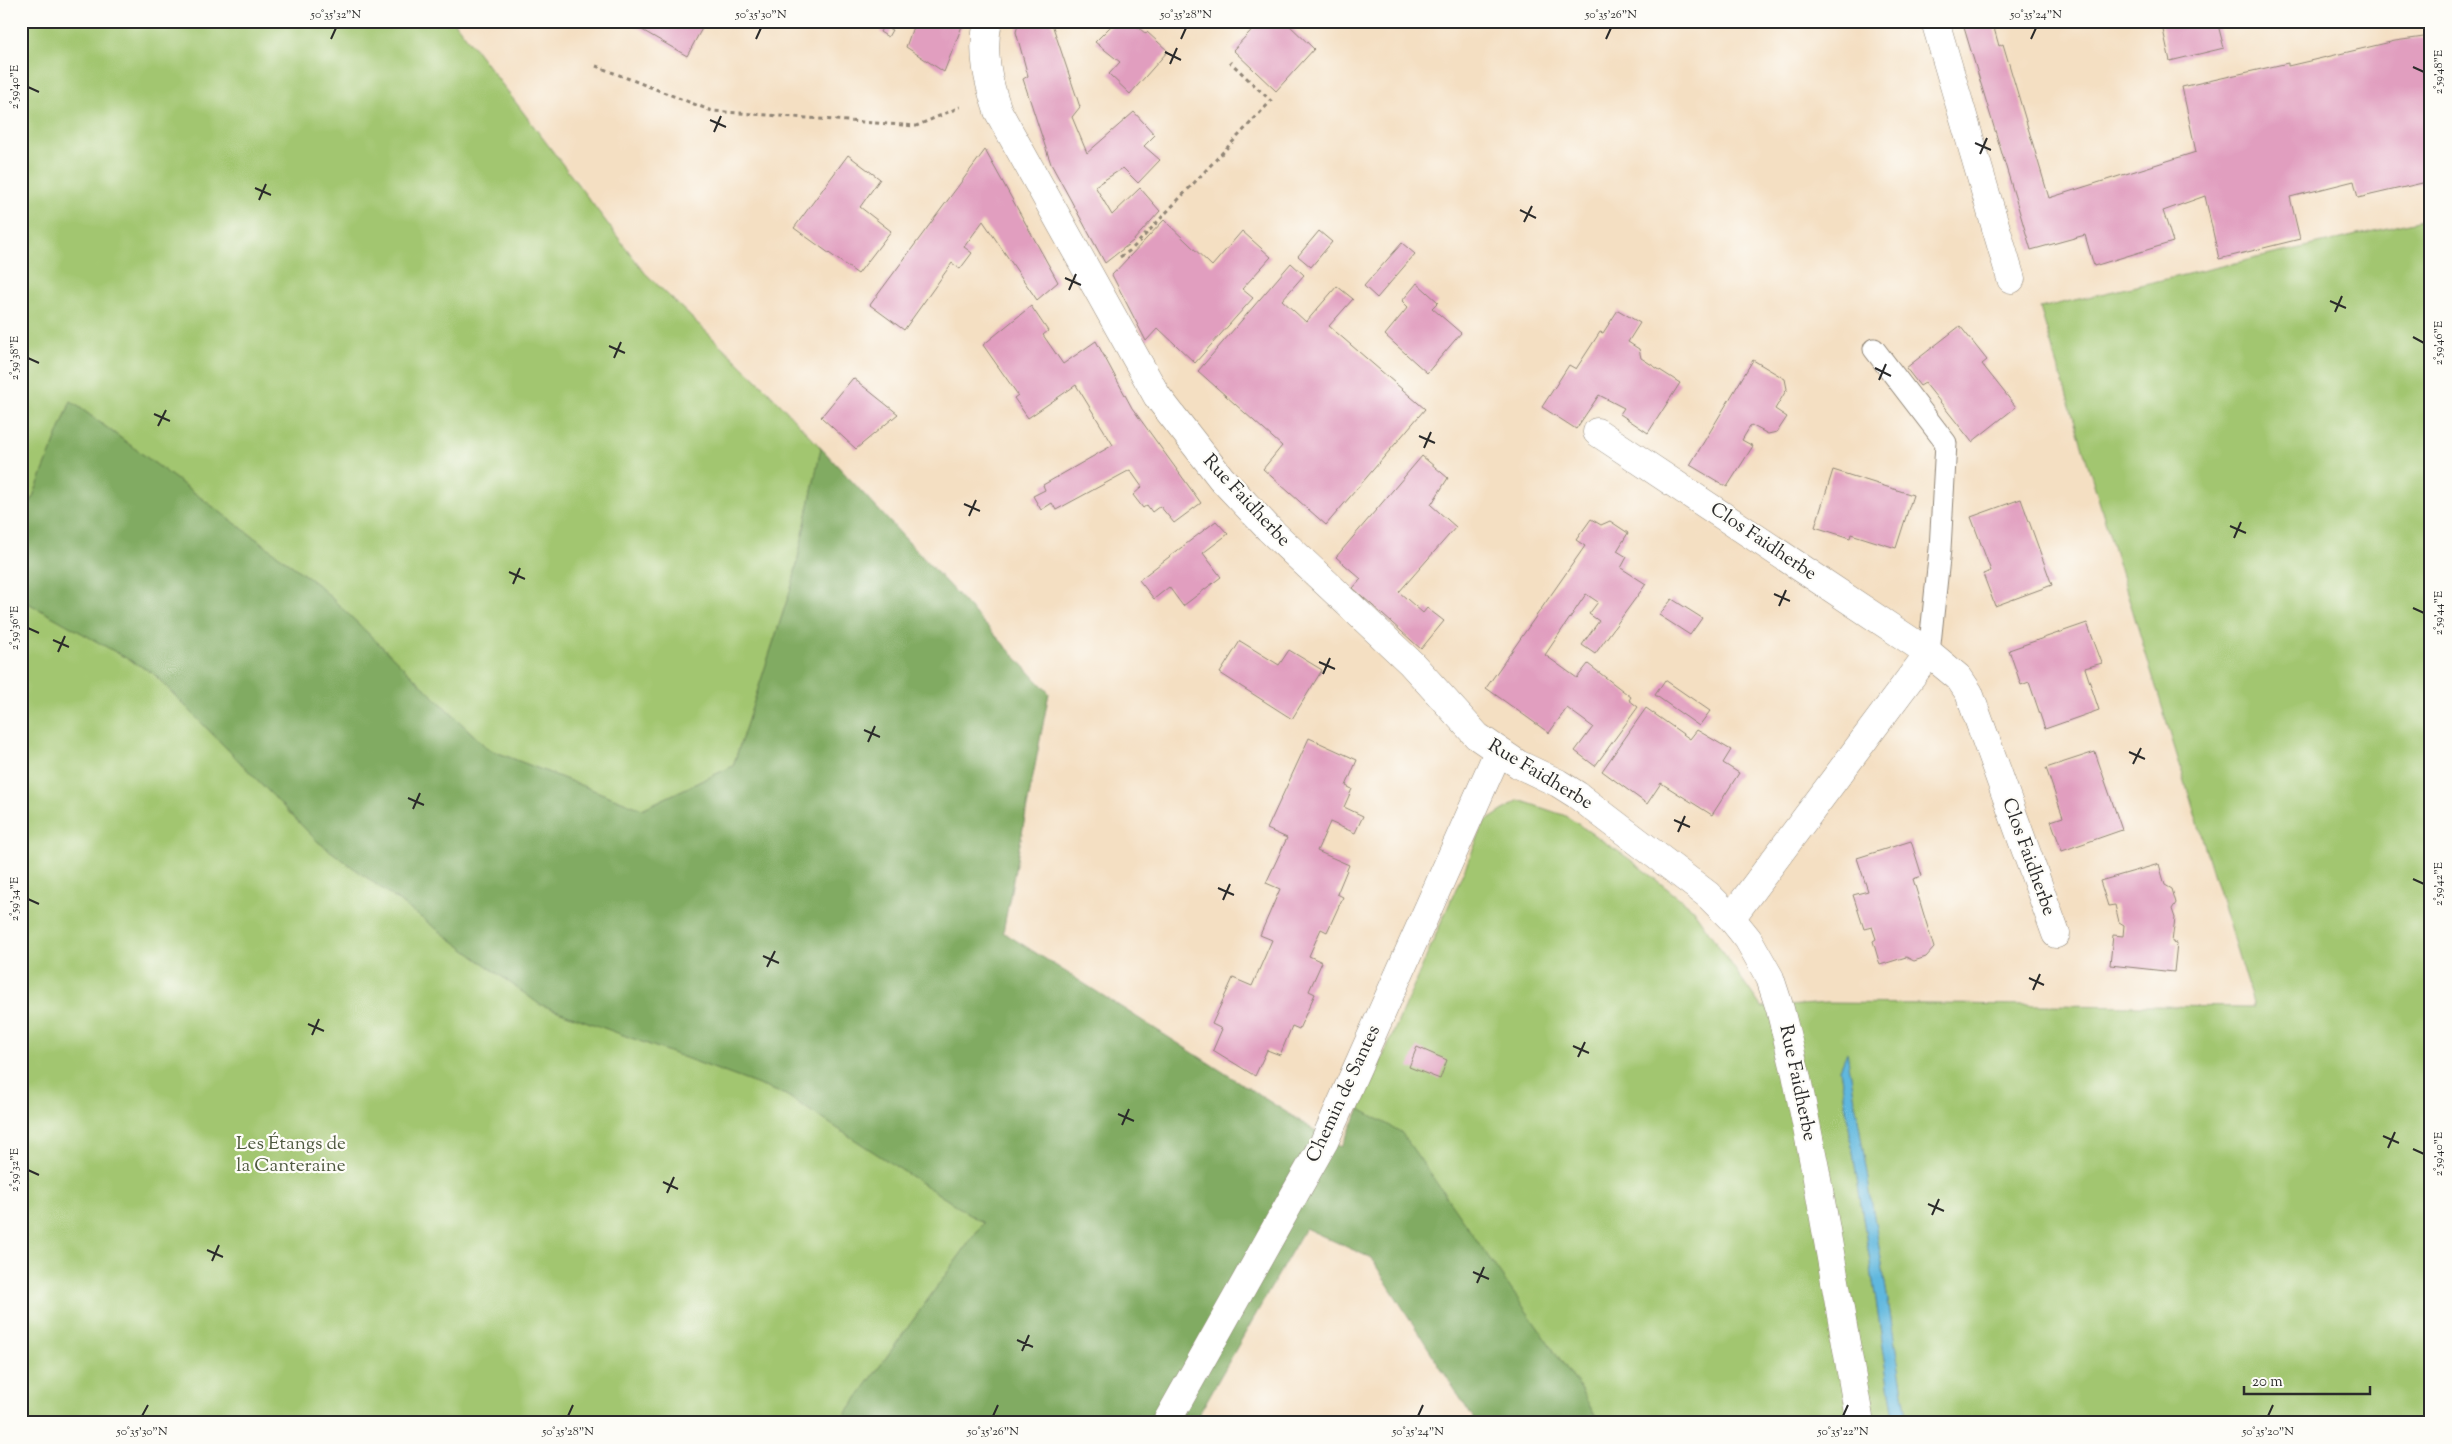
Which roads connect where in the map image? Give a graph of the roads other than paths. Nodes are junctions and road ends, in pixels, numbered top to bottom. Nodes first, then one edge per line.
1 (988, 21) edge
2 (1935, 21) edge
3 (2011, 279) dead end
4 (1874, 349) dead end
5 (1597, 432) dead end
6 (1929, 652) junction
7 (1498, 752) junction
8 (1732, 918) junction
9 (2056, 934) dead end
10 (1166, 1423) edge
11 (1860, 1423) edge

1 - 7 street, Rue Faidherbe
2 - 3 street
4 - 6 lane
5 - 6 street, Clos Faidherbe
6 - 8 street
6 - 9 street, Clos Faidherbe
7 - 8 street, Rue Faidherbe
7 - 10 street, Chemin de Santes
8 - 11 street, Rue Faidherbe

